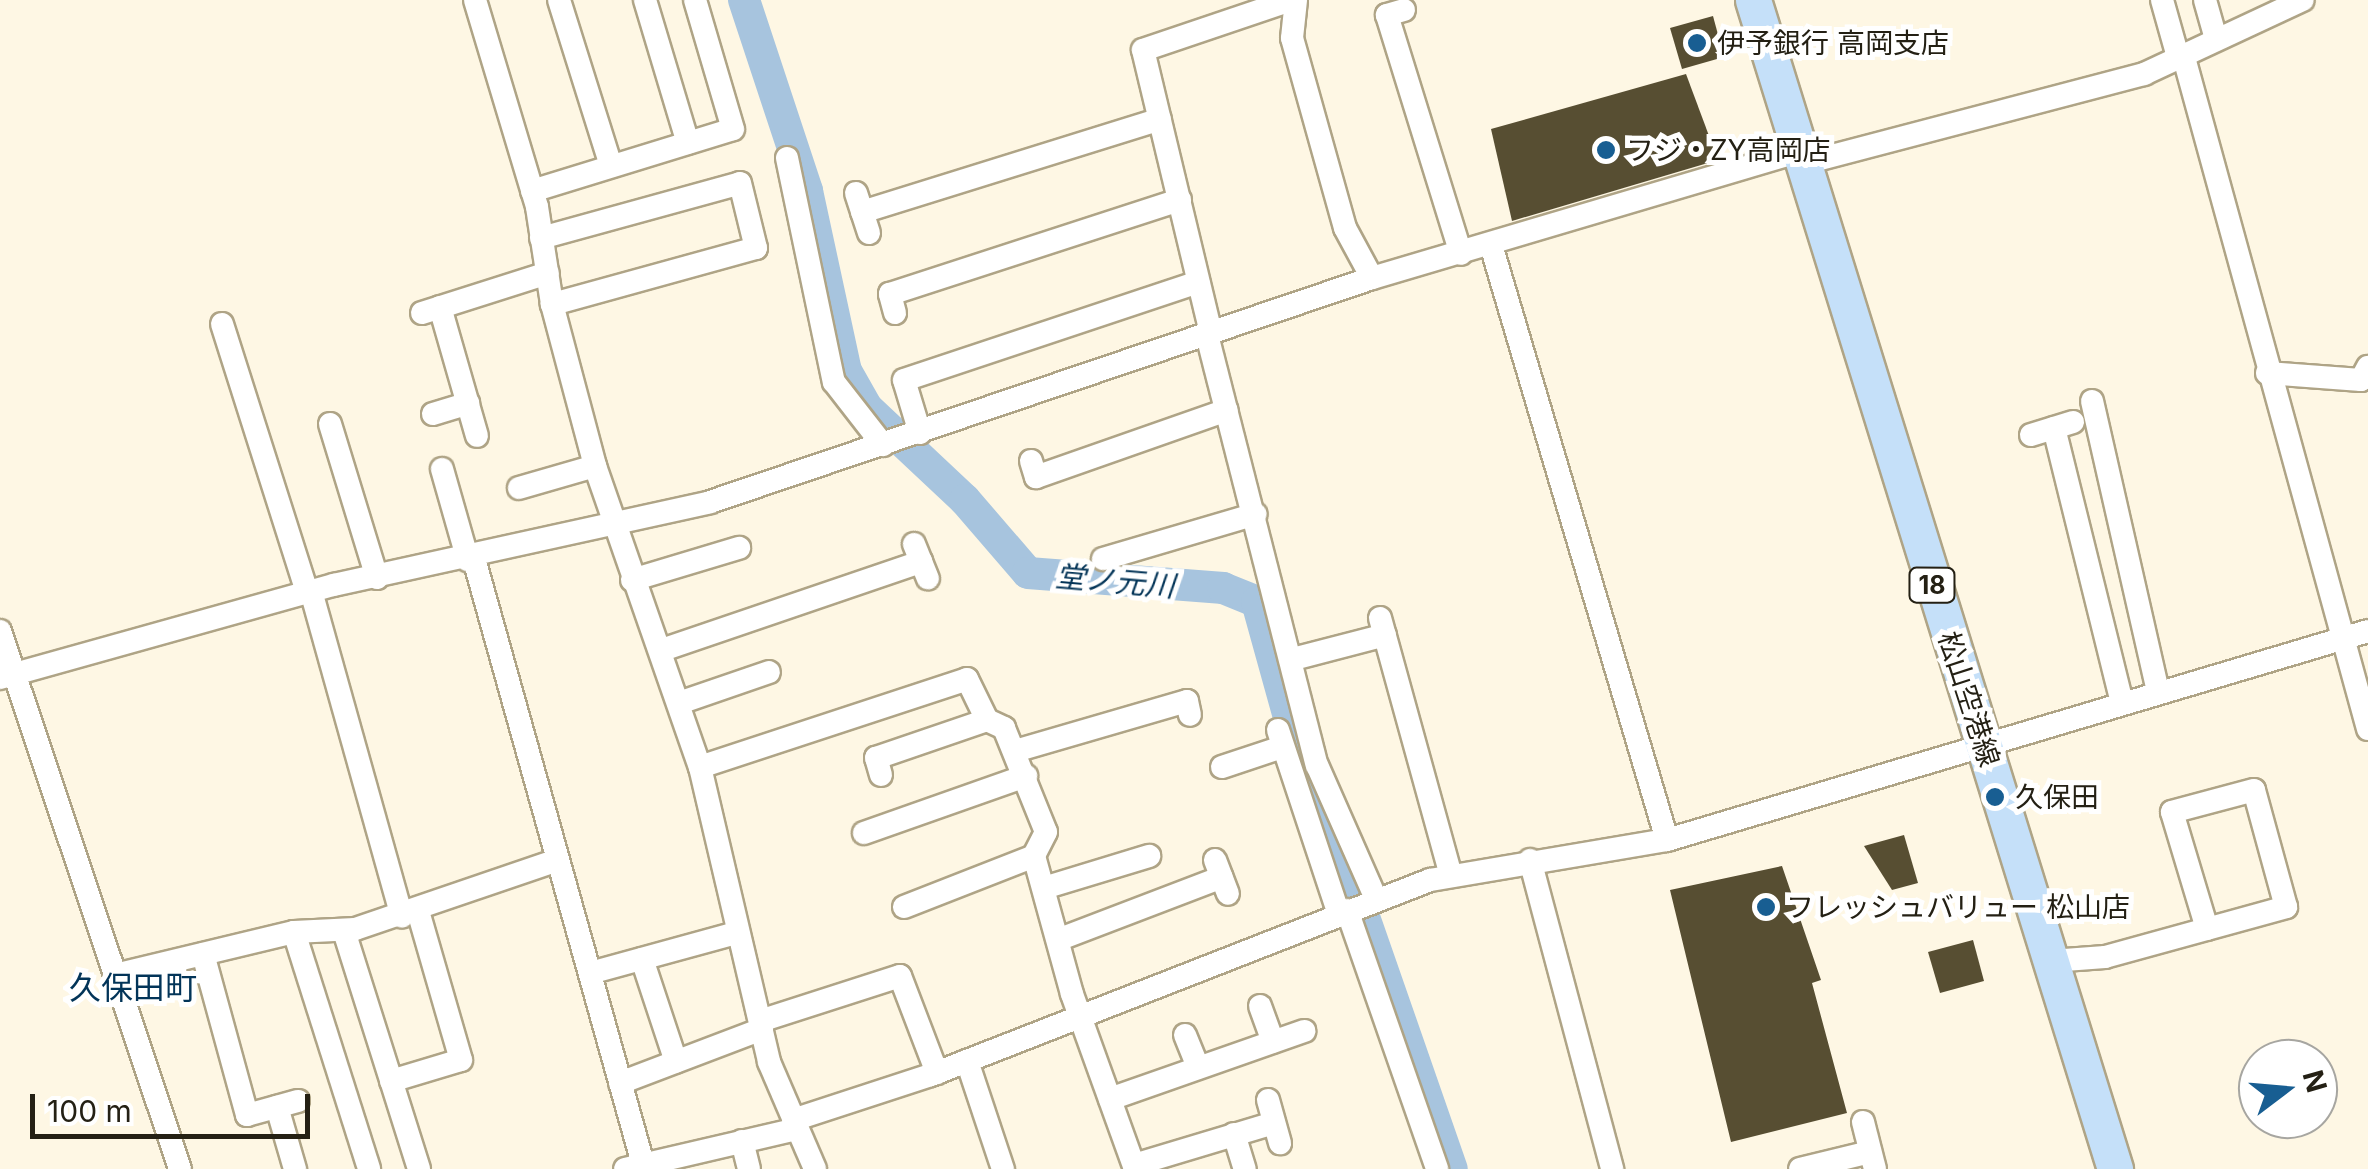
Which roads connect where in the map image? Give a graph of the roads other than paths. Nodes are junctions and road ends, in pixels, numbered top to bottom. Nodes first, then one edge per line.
1 (475, 0) edge
2 (559, 0) edge
3 (644, 0) edge
4 (695, 0) edge
5 (1294, 0) edge
6 (1752, 0) edge
7 (2162, 0) edge
8 (2205, 0) edge
9 (2303, 0) edge
10 (2266, 8) edge
11 (1404, 10) dead end
12 (2216, 39) junction
13 (2180, 55) junction
14 (1160, 119) junction
15 (688, 142) junction
16 (1057, 152) junction
17 (787, 158) dead end
18 (1800, 158) junction
19 (611, 166) junction
20 (1064, 175) dead end
21 (532, 191) junction
22 (1180, 200) junction
23 (862, 213) dead end
24 (542, 238) junction
25 (1491, 246) junction
26 (1461, 254) junction
27 (548, 272) junction
28 (1372, 278) junction
29 (1198, 282) junction
30 (552, 304) junction
31 (895, 313) dead end
32 (222, 324) dead end
33 (1209, 334) junction
34 (2267, 372) junction
35 (2366, 376) edge
36 (468, 403) junction
37 (1227, 410) junction
38 (433, 414) dead end
39 (330, 424) dead end
40 (920, 433) junction
41 (477, 436) dead end
42 (883, 446) junction
43 (1031, 462) dead end
44 (595, 466) junction
45 (442, 469) dead end
46 (518, 488) dead end
47 (1256, 514) junction
48 (615, 528) junction
49 (739, 548) dead end
50 (471, 559) junction
51 (1104, 559) dead end
52 (921, 562) dead end
53 (377, 578) junction
54 (632, 580) junction
55 (309, 592) junction
56 (0, 630) edge
57 (2368, 631) edge
58 (2343, 638) junction
59 (662, 650) junction
60 (1292, 660) junction
61 (769, 672) dead end
62 (7, 676) edge
63 (2158, 691) junction
64 (2122, 702) junction
65 (679, 703) junction
66 (1190, 714) dead end
67 (987, 720) junction
68 (2368, 729) edge
69 (1984, 741) junction
70 (1015, 751) junction
71 (1222, 767) dead end
72 (700, 768) junction
73 (881, 775) dead end
74 (1026, 776) junction
75 (864, 833) dead end
76 (1666, 840) junction
77 (1034, 856) junction
78 (1149, 856) dead end
79 (558, 860) junction
80 (1530, 860) junction
81 (1451, 875) junction
82 (1221, 877) dead end
83 (1046, 887) junction
84 (903, 906) dead end
85 (1357, 906) junction
86 (410, 914) junction
87 (2207, 929) junction
88 (344, 931) junction
89 (294, 932) junction
90 (736, 934) junction
91 (1060, 938) junction
92 (203, 954) junction
93 (642, 959) junction
94 (2051, 961) junction
95 (590, 974) junction
96 (115, 975) junction
97 (1260, 1006) dead end
98 (1083, 1017) junction
99 (761, 1025) junction
100 (1304, 1031) dead end
101 (1185, 1035) dead end
102 (1273, 1042) junction
103 (967, 1061) junction
104 (676, 1062) junction
105 (1198, 1068) junction
106 (936, 1073) junction
107 (392, 1081) junction
108 (620, 1083) junction
109 (1110, 1099) junction
110 (1274, 1122) dead end
111 (1863, 1122) dead end
112 (795, 1124) junction
113 (1234, 1134) junction
114 (742, 1141) junction
115 (1872, 1160) edge
116 (319, 1162) dead end
117 (644, 1166) edge
118 (1134, 1167) edge
119 (180, 1169) edge
120 (295, 1169) edge
121 (369, 1169) edge
122 (419, 1169) edge
123 (749, 1169) edge
124 (816, 1169) edge
125 (1003, 1169) edge
126 (1245, 1169) edge
127 (1437, 1169) edge
128 (1612, 1169) edge
129 (1800, 1169) edge
130 (2115, 1169) edge

1 - 21 street
2 - 19 street
3 - 15 street
4 - 15 street
5 - 14 street
5 - 28 street
6 - 18 main road, 松山空港線 / 18
7 - 13 street
8 - 12 street
9 - 10 street
10 - 12 street
11 - 26 street
12 - 13 street
13 - 18 street
13 - 34 street
14 - 16 street
14 - 22 street
15 - 19 street
16 - 20 street
16 - 23 street
17 - 42 street
18 - 25 street
18 - 69 main road, 松山空港線 / 18
19 - 21 street
21 - 24 street
22 - 29 street
22 - 31 street
24 - 27 street
24 - 30 street
25 - 26 street
25 - 76 street
26 - 28 street
27 - 30 street
27 - 36 street
28 - 33 street
29 - 33 street
29 - 40 street
30 - 44 street
32 - 55 street
33 - 37 street
33 - 40 street
34 - 35 street
34 - 58 street
36 - 38 street
36 - 41 street
37 - 43 street
37 - 47 street
39 - 53 street
40 - 42 street
42 - 48 street
44 - 46 street
44 - 48 street
45 - 50 street
47 - 51 street
47 - 60 street
48 - 50 street
48 - 54 street
49 - 54 street
50 - 53 street
50 - 79 street
52 - 59 street
53 - 55 street
54 - 59 street
55 - 62 street
55 - 86 street
56 - 62 street
57 - 58 street
58 - 63 street
58 - 68 street
59 - 65 street
60 - 81 street
60 - 85 street
61 - 65 street
62 - 96 street
63 - 64 street
63 - 64 street
64 - 69 street
65 - 72 street
66 - 70 street
67 - 70 street
67 - 72 street
67 - 73 street
69 - 76 street
69 - 94 main road, 松山空港線 / 18
70 - 74 street
71 - 85 street
72 - 90 street
74 - 75 street
74 - 77 street
76 - 80 street
77 - 83 street
77 - 84 street
78 - 83 street
79 - 86 street
79 - 95 street
80 - 81 street
80 - 128 street
81 - 85 street
82 - 91 street
83 - 91 street
85 - 98 street
85 - 127 street
86 - 88 street
86 - 107 street
87 - 87 street
87 - 94 street
88 - 89 street
88 - 107 street
89 - 92 street
89 - 121 street
90 - 93 street
90 - 99 street
91 - 98 street
92 - 96 street
92 - 120 street
93 - 95 street
93 - 104 street
94 - 130 main road, 松山空港線 / 18
95 - 108 street
96 - 119 street
97 - 102 street
98 - 103 street
98 - 109 street
99 - 104 street
99 - 106 street
99 - 112 street
100 - 102 street
101 - 105 street
102 - 105 street
103 - 106 street
103 - 125 street
104 - 108 street
105 - 109 street
106 - 112 street
107 - 122 street
108 - 117 street
109 - 118 street
110 - 113 street
111 - 115 street
112 - 114 street
112 - 124 street
113 - 118 street
113 - 126 street
114 - 117 street
114 - 123 street
115 - 129 street
116 - 120 street

